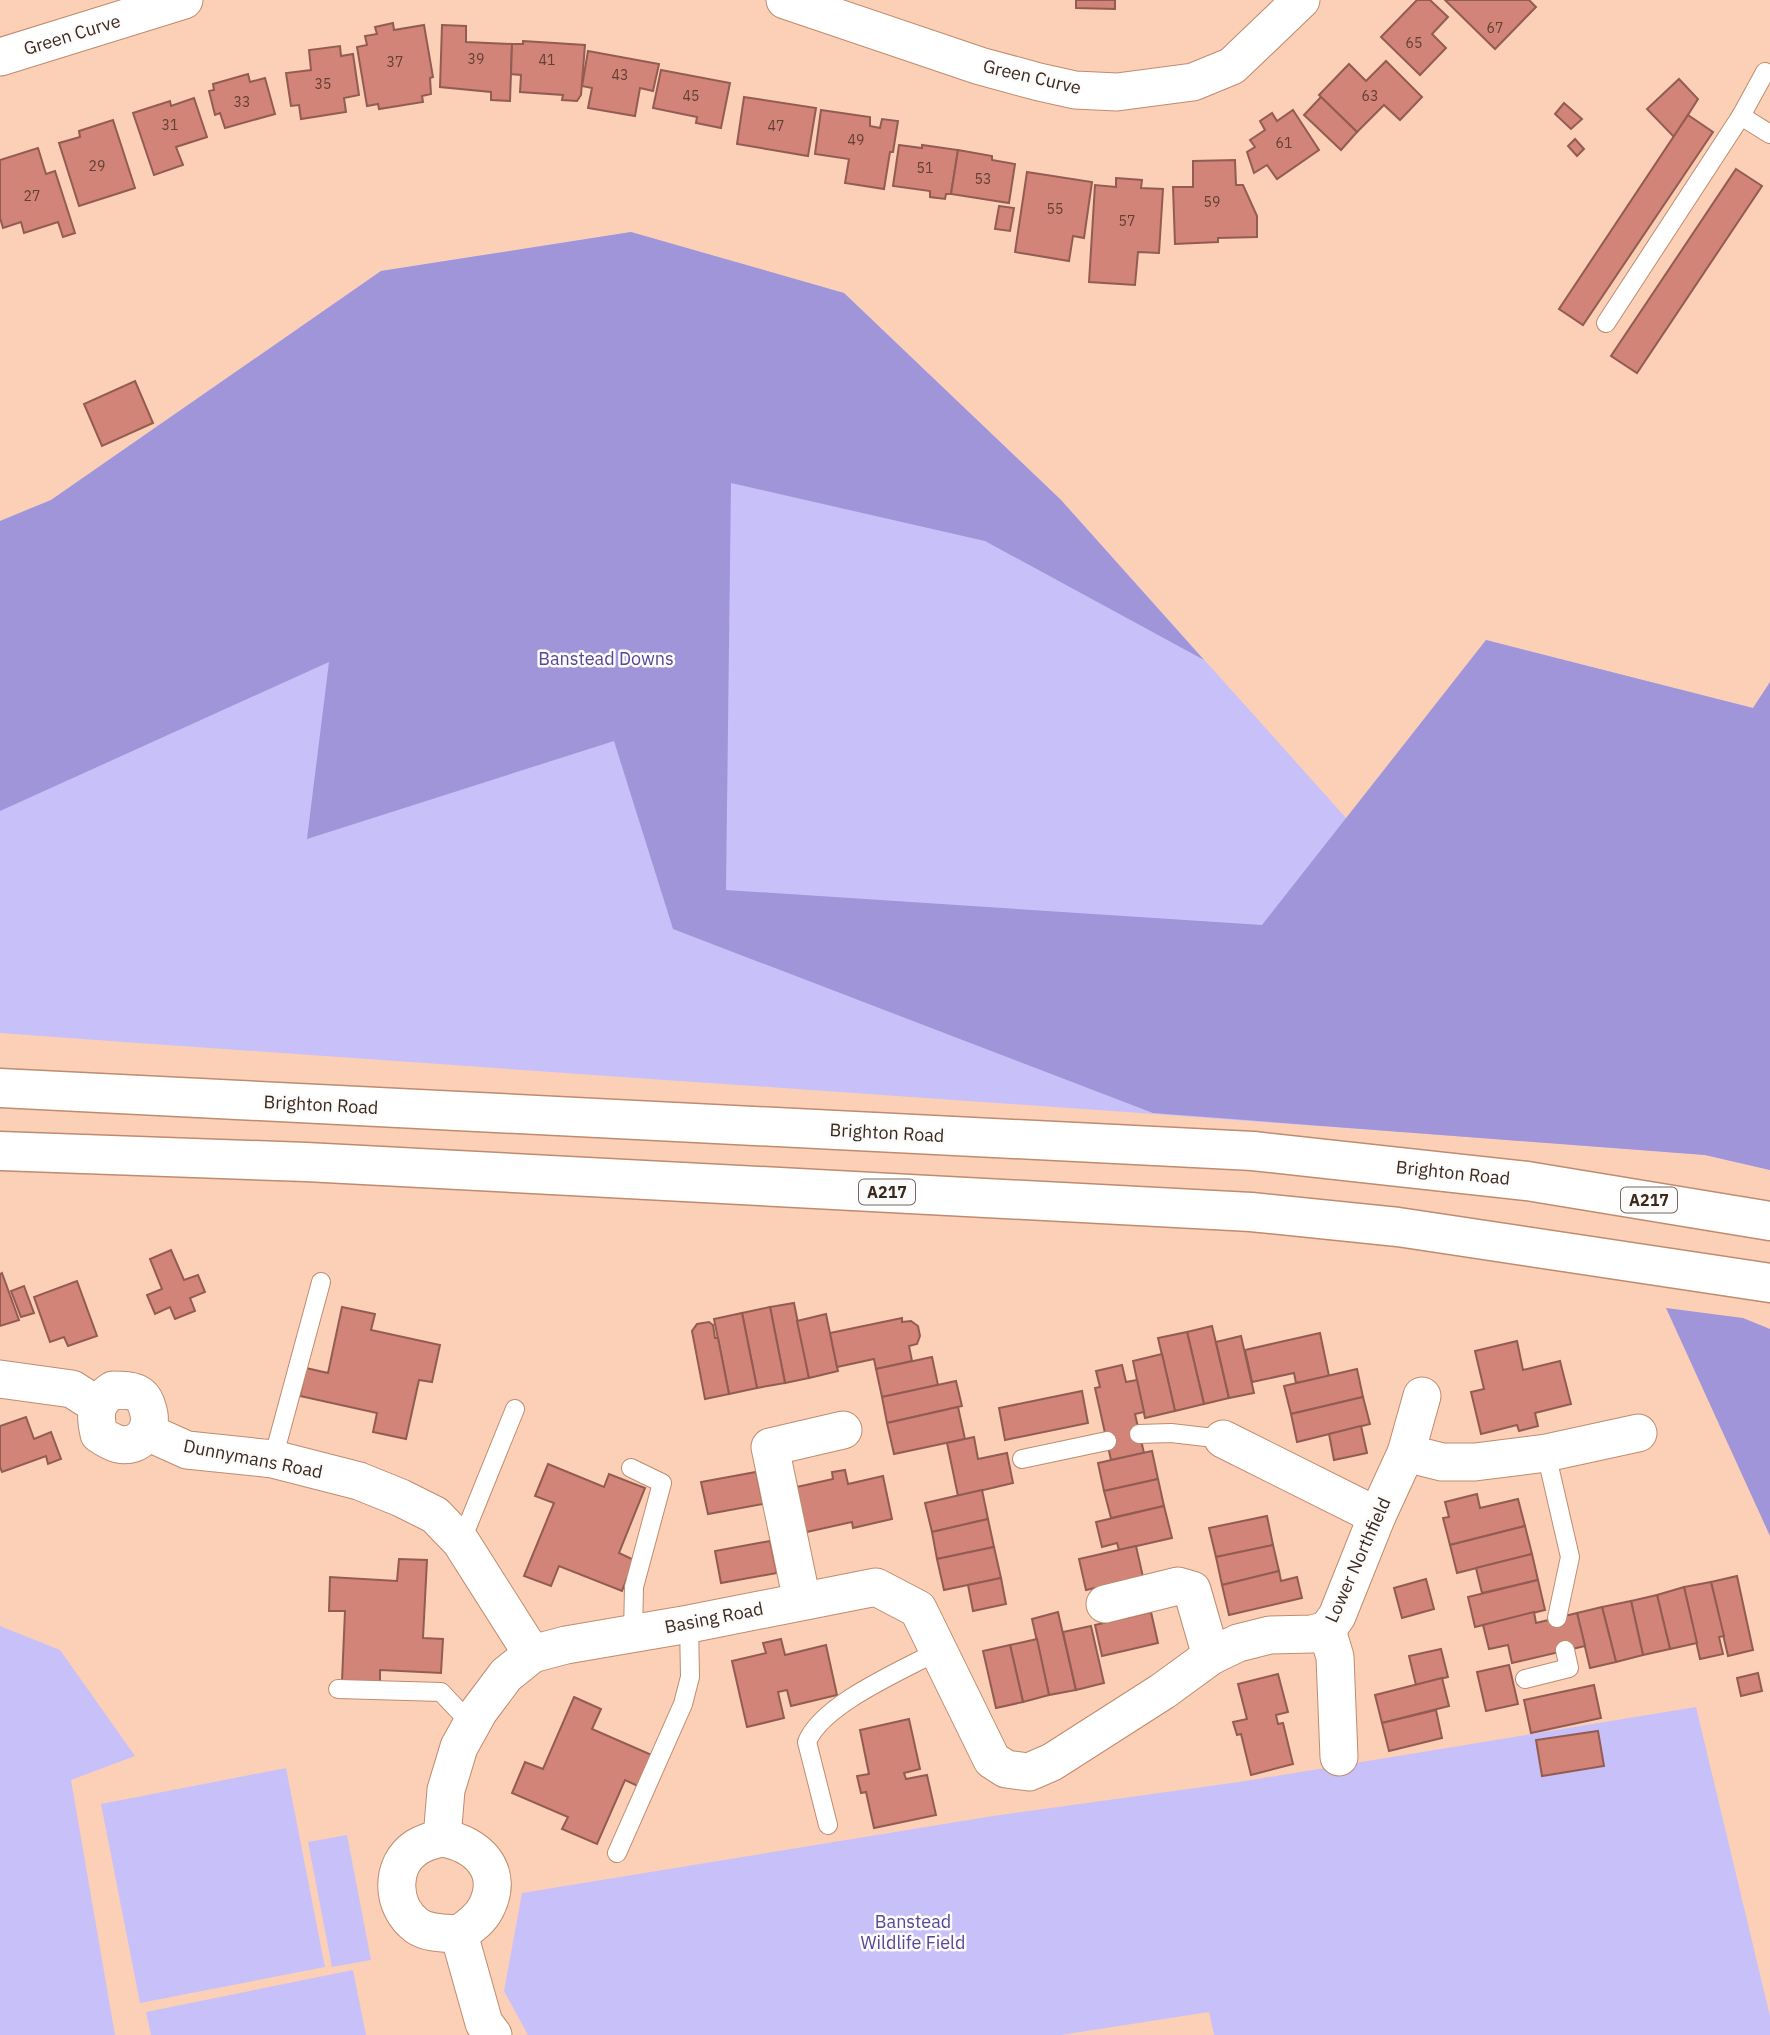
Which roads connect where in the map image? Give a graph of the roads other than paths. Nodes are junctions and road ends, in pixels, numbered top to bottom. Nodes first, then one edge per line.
1 (184, 0) edge
2 (785, 0) edge
3 (1301, 0) edge
4 (0, 57) edge
5 (1765, 72) dead end
6 (1741, 116) junction
7 (1770, 134) edge
8 (1606, 323) dead end
9 (0, 1088) edge
10 (0, 1151) edge
11 (1715, 1211) junction
12 (1770, 1221) edge
13 (1706, 1272) junction
14 (321, 1282) dead end
15 (1770, 1283) edge
16 (0, 1379) edge
17 (1422, 1396) dead end
18 (515, 1409) dead end
19 (843, 1430) dead end
20 (1638, 1433) dead end
21 (1139, 1434) dead end
22 (1223, 1439) joint
23 (1107, 1441) dead end
24 (1406, 1453) junction
25 (1546, 1453) junction
26 (273, 1459) junction
27 (1022, 1459) dead end
28 (631, 1468) dead end
29 (1377, 1516) junction
30 (461, 1542) junction
31 (802, 1601) junction
32 (1105, 1604) dead end
33 (1557, 1618) dead end
34 (689, 1624) junction
35 (1327, 1630) junction
36 (633, 1634) junction
37 (940, 1650) junction
38 (1564, 1650) dead end
39 (532, 1654) junction
40 (1212, 1656) junction
41 (1525, 1679) dead end
42 (338, 1689) dead end
43 (471, 1724) junction
44 (1339, 1757) dead end
45 (1006, 1769) joint
46 (828, 1825) dead end
47 (442, 1838) junction
48 (617, 1853) dead end
49 (459, 1934) junction
50 (493, 2035) edge

1 - 4 street, Green Curve
2 - 3 street, Green Curve
5 - 6 lane
6 - 7 lane
6 - 8 lane
9 - 11 highway, Brighton Road / A217
10 - 13 highway, A217
11 - 12 highway, Brighton Road / A217
11 - 13 highway
13 - 15 highway, A217
14 - 26 lane
16 - 26 street, Dunnymans Road
17 - 24 street, Lower Northfield
18 - 30 lane
19 - 31 street
20 - 25 street
21 - 22 lane
22 - 29 street
23 - 27 lane
24 - 25 street
24 - 29 street, Lower Northfield
25 - 33 lane
26 - 30 street, Dunnymans Road
28 - 36 lane
29 - 35 street, Lower Northfield
30 - 39 street, Dunnymans Road
31 - 34 street, Basing Road
31 - 37 street, Basing Road
32 - 40 street
34 - 36 street, Basing Road
34 - 48 lane
35 - 40 street, Lower Northfield
35 - 44 street
36 - 39 street, Basing Road
37 - 45 street, Basing Road
37 - 46 lane
38 - 41 lane
39 - 43 street, Basing Road
40 - 45 street, Lower Northfield
42 - 43 lane
43 - 47 street, Basing Road
47 - 49 street
47 - 49 street
49 - 50 street

